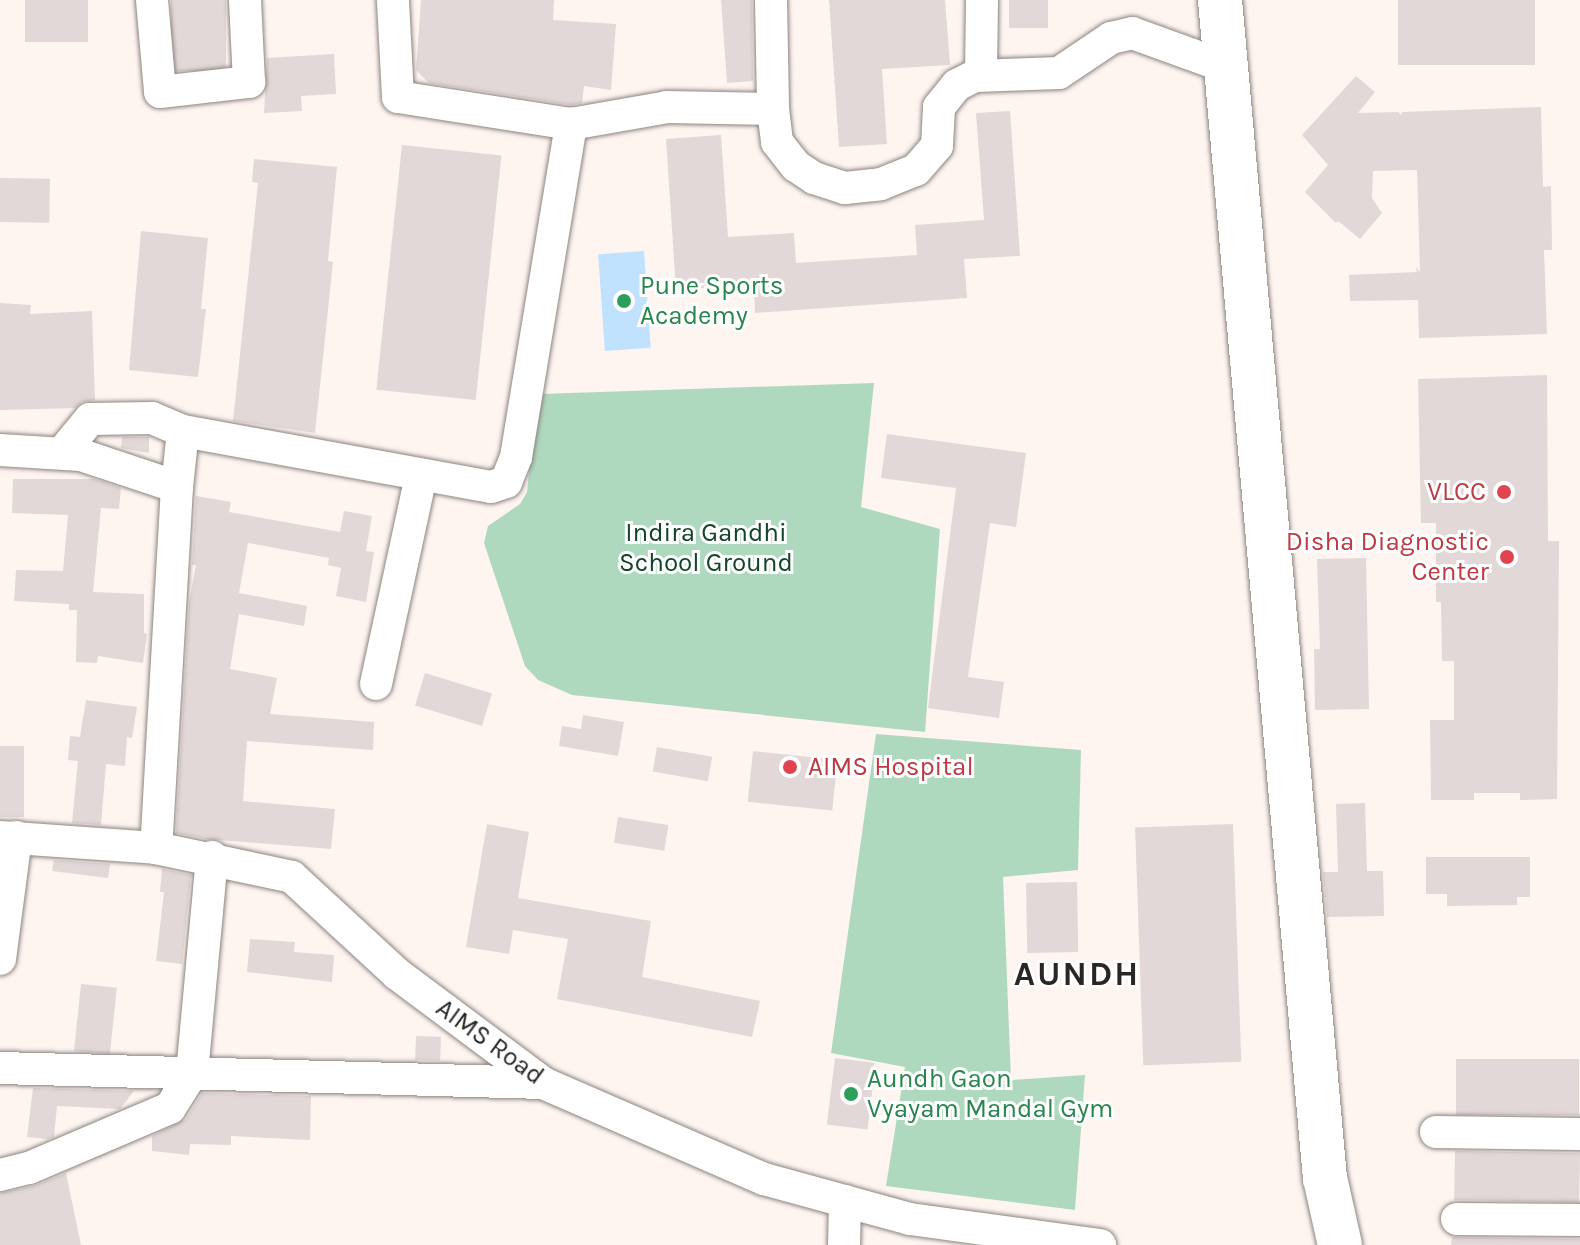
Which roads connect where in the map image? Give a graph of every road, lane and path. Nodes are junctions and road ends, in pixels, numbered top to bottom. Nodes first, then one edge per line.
1 (152, 0) edge
2 (245, 0) edge
3 (393, 0) edge
4 (771, 0) edge
5 (982, 0) edge
6 (1220, 0) edge
7 (1226, 67) junction
8 (975, 76) junction
9 (773, 109) junction
10 (571, 124) junction
11 (183, 431) junction
12 (0, 450) edge
13 (62, 453) junction
14 (421, 475) junction
15 (177, 487) junction
16 (376, 684) dead end
17 (8, 837) edge
18 (156, 848) junction
19 (212, 857) junction
20 (0, 959) edge
21 (0, 1068) edge
22 (192, 1073) junction
23 (543, 1083) junction
24 (1436, 1132) dead end
25 (1580, 1134) edge
26 (0, 1175) edge
27 (845, 1201) junction
28 (1457, 1219) dead end
29 (1580, 1220) edge
30 (844, 1245) edge
31 (1100, 1245) edge
32 (1340, 1245) edge

1 - 2 street
3 - 10 street
4 - 9 street
5 - 8 street
6 - 7 street
7 - 8 street
7 - 32 street
8 - 9 street
9 - 10 street
10 - 14 street
11 - 13 street
11 - 14 street
11 - 15 street
12 - 13 street
13 - 15 street
14 - 16 street
15 - 18 street
17 - 18 street, AIMS Road
17 - 20 street
18 - 19 street, AIMS Road
19 - 22 street
19 - 23 street, AIMS Road
21 - 22 street
22 - 23 street
22 - 26 street
23 - 27 street, AIMS Road
24 - 25 street
27 - 30 street
27 - 31 street, AIMS Road
28 - 29 street

